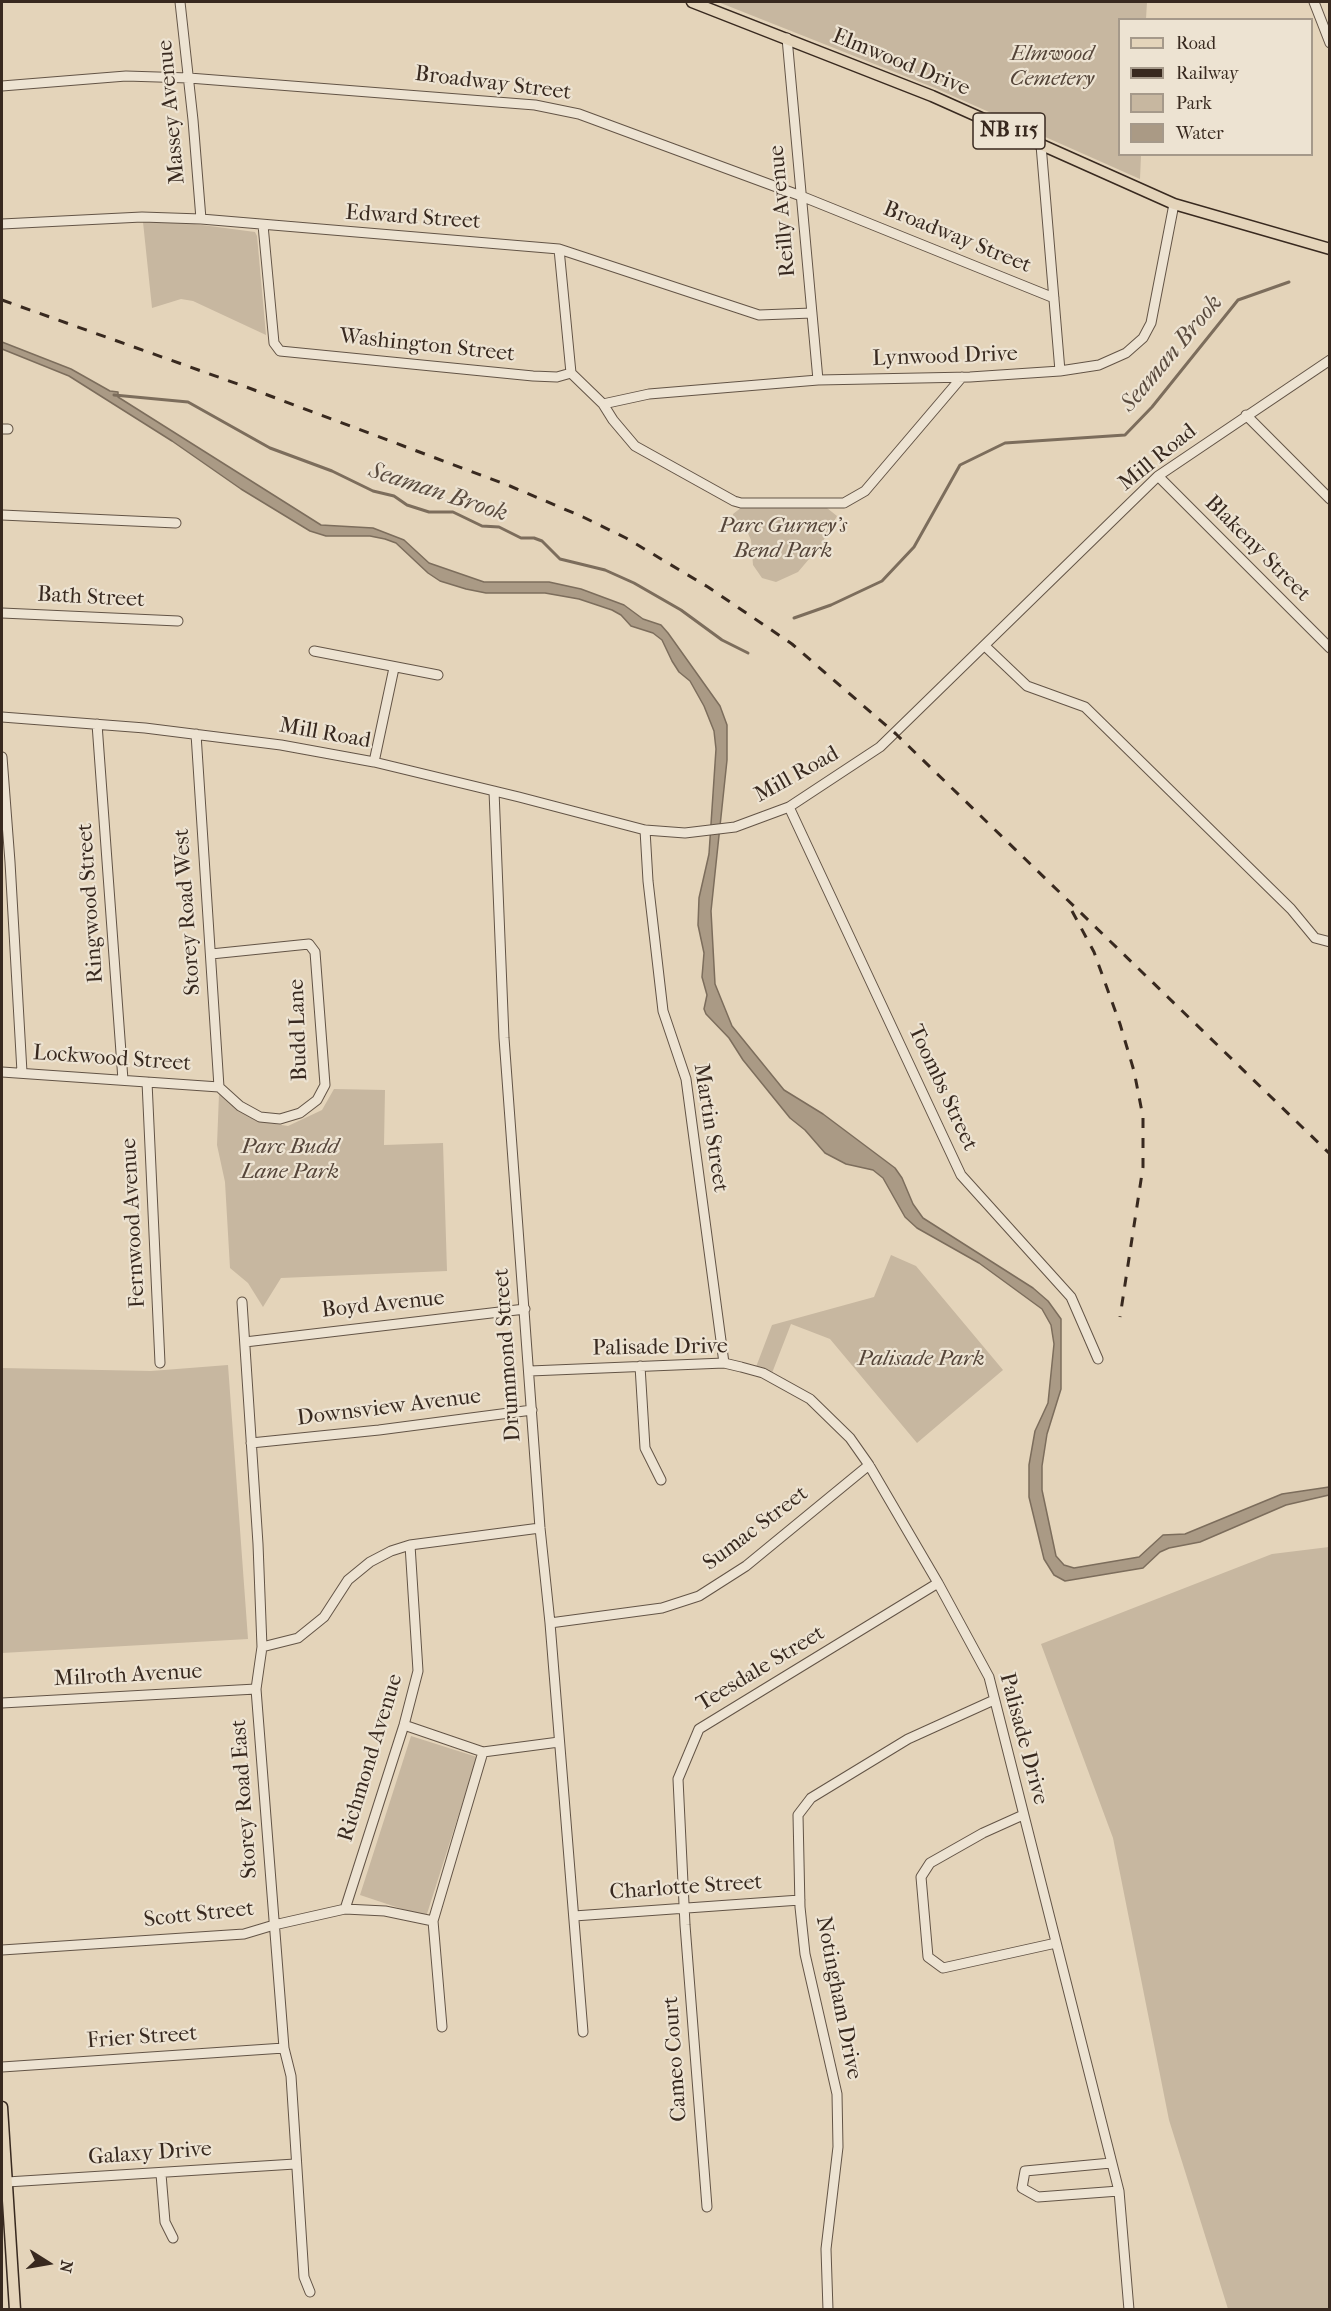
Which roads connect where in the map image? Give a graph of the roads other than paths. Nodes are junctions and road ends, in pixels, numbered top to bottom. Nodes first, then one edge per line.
1 (180, 2) edge
2 (692, 2) edge
3 (1314, 2) edge
4 (787, 38) junction
5 (1329, 43) edge
6 (189, 78) junction
7 (2, 86) edge
8 (1041, 145) junction
9 (801, 196) junction
10 (1174, 204) junction
11 (201, 219) junction
12 (2, 224) edge
13 (262, 225) junction
14 (559, 249) junction
15 (1329, 249) edge
16 (1054, 298) junction
17 (812, 314) junction
18 (1329, 360) edge
19 (1060, 371) junction
20 (571, 373) junction
21 (962, 377) junction
22 (818, 380) junction
23 (603, 404) junction
24 (1246, 415) junction
25 (1158, 476) junction
26 (1329, 499) edge
27 (2, 515) edge
28 (176, 523) dead end
29 (2, 613) edge
30 (178, 621) dead end
31 (986, 647) junction
32 (1329, 648) edge
33 (314, 651) dead end
34 (394, 668) junction
35 (438, 675) dead end
36 (2, 717) edge
37 (97, 724) junction
38 (196, 734) junction
39 (2, 757) edge
40 (374, 762) junction
41 (494, 791) junction
42 (789, 807) junction
43 (645, 830) junction
44 (1329, 942) edge
45 (211, 954) junction
46 (2, 1072) edge
47 (22, 1072) junction
48 (123, 1080) junction
49 (147, 1082) junction
50 (219, 1087) junction
51 (242, 1302) dead end
52 (525, 1309) junction
53 (245, 1341) junction
54 (1098, 1359) dead end
55 (160, 1363) dead end
56 (724, 1363) junction
57 (640, 1366) junction
58 (530, 1371) junction
59 (532, 1410) junction
60 (251, 1443) junction
61 (869, 1465) junction
62 (661, 1480) dead end
63 (540, 1528) junction
64 (410, 1545) junction
65 (938, 1583) junction
66 (550, 1623) junction
67 (262, 1647) junction
68 (256, 1689) junction
69 (994, 1700) junction
70 (2, 1703) edge
71 (404, 1725) junction
72 (559, 1742) junction
73 (483, 1752) junction
74 (1023, 1815) junction
75 (800, 1900) junction
76 (685, 1908) junction
77 (345, 1909) junction
78 (574, 1916) junction
79 (433, 1921) junction
80 (274, 1925) junction
81 (1056, 1942) junction
82 (2, 1950) edge
83 (442, 2027) dead end
84 (583, 2032) dead end
85 (284, 2048) junction
86 (2, 2067) edge
87 (2, 2107) edge
88 (1111, 2163) junction
89 (295, 2164) junction
90 (161, 2174) junction
91 (7, 2182) junction
92 (1119, 2191) junction
93 (707, 2208) dead end
94 (172, 2238) dead end
95 (310, 2292) dead end
96 (15, 2310) edge
97 (828, 2310) edge
98 (1129, 2310) edge

1 - 6 street, Massey Avenue
2 - 4 main road, Elmwood Drive / NB 115
3 - 5 street
4 - 8 main road, Elmwood Drive / NB 115
4 - 9 street, Reilly Avenue
6 - 7 street, Broadway Street
6 - 9 street, Broadway Street
6 - 11 street, Massey Avenue
8 - 10 main road, Elmwood Drive / NB 115
8 - 16 street
9 - 16 street, Broadway Street
9 - 17 street, Reilly Avenue
10 - 15 main road, Elmwood Drive / NB 115
10 - 19 street, Lynwood Drive
11 - 12 street, Edward Street
11 - 13 street, Edward Street
13 - 14 street, Edward Street
13 - 20 street, Washington Street
14 - 17 street, Edward Street
14 - 20 street
16 - 19 street
17 - 22 street, Reilly Avenue
18 - 24 street, Mill Road
19 - 21 street, Lynwood Drive
20 - 23 street
21 - 22 street, Lynwood Drive
21 - 23 street
22 - 23 street, Lynwood Drive
24 - 25 street, Mill Road
24 - 26 street
25 - 31 street, Mill Road
25 - 32 street, Blakeny Street
27 - 28 street
29 - 30 street, Bath Street
31 - 42 street, Mill Road
31 - 44 street
33 - 34 street
34 - 35 street
34 - 40 street
36 - 37 street, Mill Road
37 - 38 street, Mill Road
37 - 48 street, Ringwood Street
38 - 40 street, Mill Road
38 - 45 street, Storey Road West
39 - 47 street
40 - 41 street, Mill Road
41 - 43 street, Mill Road
41 - 52 street, Drummond Street
42 - 43 street, Mill Road
42 - 54 street, Toombs Street
43 - 56 street, Martin Street
45 - 50 street, Storey Road West
45 - 50 street, Budd Lane
46 - 47 street, Lockwood Street
47 - 48 street, Lockwood Street
48 - 49 street, Lockwood Street
49 - 50 street, Lockwood Street
49 - 55 street, Fernwood Avenue
51 - 53 street, Storey Road East
52 - 53 street, Boyd Avenue
52 - 58 street, Drummond Street
53 - 60 street, Storey Road East
56 - 57 street, Palisade Drive
56 - 61 street, Palisade Drive
57 - 58 street, Palisade Drive
57 - 62 street
58 - 59 street, Drummond Street
59 - 60 street, Downsview Avenue
59 - 63 street, Drummond Street
60 - 67 street, Storey Road East
61 - 65 street, Palisade Drive
61 - 66 street, Sumac Street
63 - 64 street
63 - 66 street, Drummond Street
64 - 67 street
64 - 71 street, Richmond Avenue
65 - 69 street, Palisade Drive
65 - 76 street, Teesdale Street
66 - 72 street, Drummond Street
67 - 68 street, Storey Road East
68 - 70 street, Milroth Avenue
68 - 80 street, Storey Road East
69 - 74 street, Palisade Drive
69 - 75 street, Notingham Drive
71 - 73 street
71 - 77 street, Richmond Avenue
72 - 73 street
72 - 78 street, Drummond Street
73 - 79 street
74 - 81 street, Palisade Drive
74 - 81 street
75 - 76 street, Charlotte Street
75 - 97 street, Notingham Drive
76 - 78 street, Charlotte Street
76 - 93 street, Cameo Court
77 - 79 street, Scott Street
77 - 80 street, Scott Street
78 - 84 street, Drummond Street
79 - 83 street
80 - 82 street, Scott Street
80 - 85 street, Storey Road East
81 - 88 street, Palisade Drive
85 - 86 street, Frier Street
85 - 89 street, Storey Road East
87 - 91 main road
88 - 92 street, Palisade Drive
88 - 92 street
89 - 90 street, Galaxy Drive
89 - 95 street, Storey Road East
90 - 91 street, Galaxy Drive
90 - 94 street
91 - 96 main road
92 - 98 street, Palisade Drive

